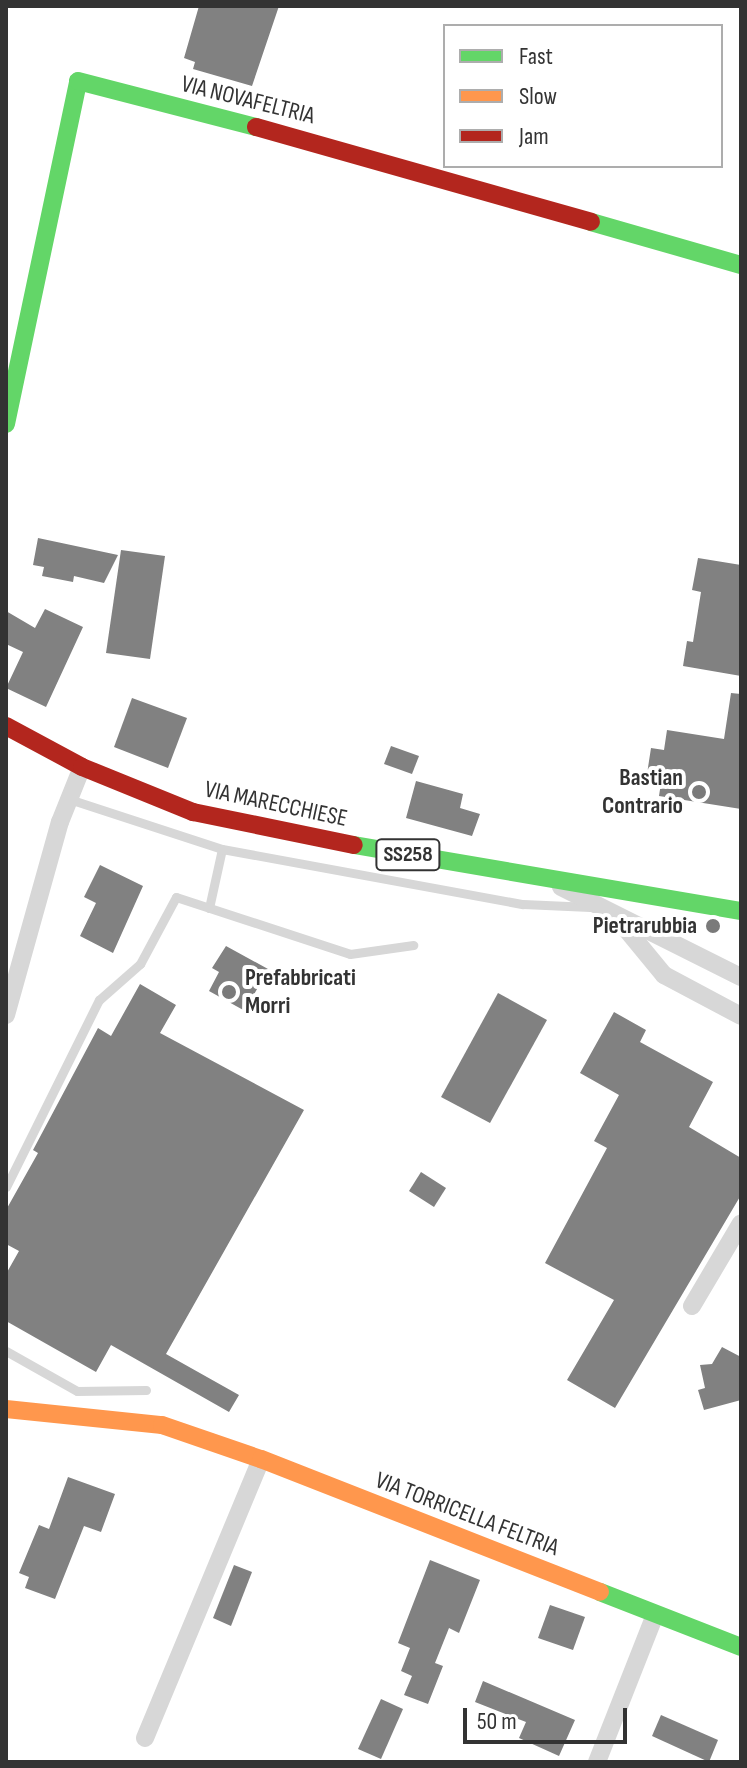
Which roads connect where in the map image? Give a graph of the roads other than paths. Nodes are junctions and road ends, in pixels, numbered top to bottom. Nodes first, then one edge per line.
1 (741, 265) edge
2 (6, 424) edge
3 (6, 726) edge
4 (82, 767) junction
5 (69, 799) junction
6 (222, 849) junction
7 (543, 877) junction
8 (597, 907) junction
9 (209, 908) junction
10 (741, 911) edge
11 (619, 919) junction
12 (413, 945) dead end
13 (741, 977) edge
14 (6, 1015) edge
15 (741, 1016) edge
16 (6, 1187) edge
17 (741, 1223) edge
18 (692, 1306) dead end
19 (6, 1351) edge
20 (146, 1390) dead end
21 (6, 1409) edge
22 (261, 1459) junction
23 (655, 1615) junction
24 (741, 1647) edge
25 (145, 1738) dead end
26 (597, 1762) edge

1 - 2 street, VIA NOVAFELTRIA
3 - 4 street, VIA MARECCHIESE / SS258
4 - 5 street
4 - 7 street, VIA MARECCHIESE / SS258
5 - 6 lane
5 - 14 street
6 - 8 lane
6 - 9 lane
7 - 8 street
7 - 10 street, VIA MARECCHIESE / SS258
8 - 11 street
9 - 12 lane
9 - 16 lane
11 - 13 street
11 - 15 street
17 - 18 street
19 - 20 lane
21 - 22 street, VIA TORRICELLA FELTRIA
22 - 23 street, VIA TORRICELLA FELTRIA
22 - 25 street
23 - 24 street, VIA TORRICELLA FELTRIA
23 - 26 street

